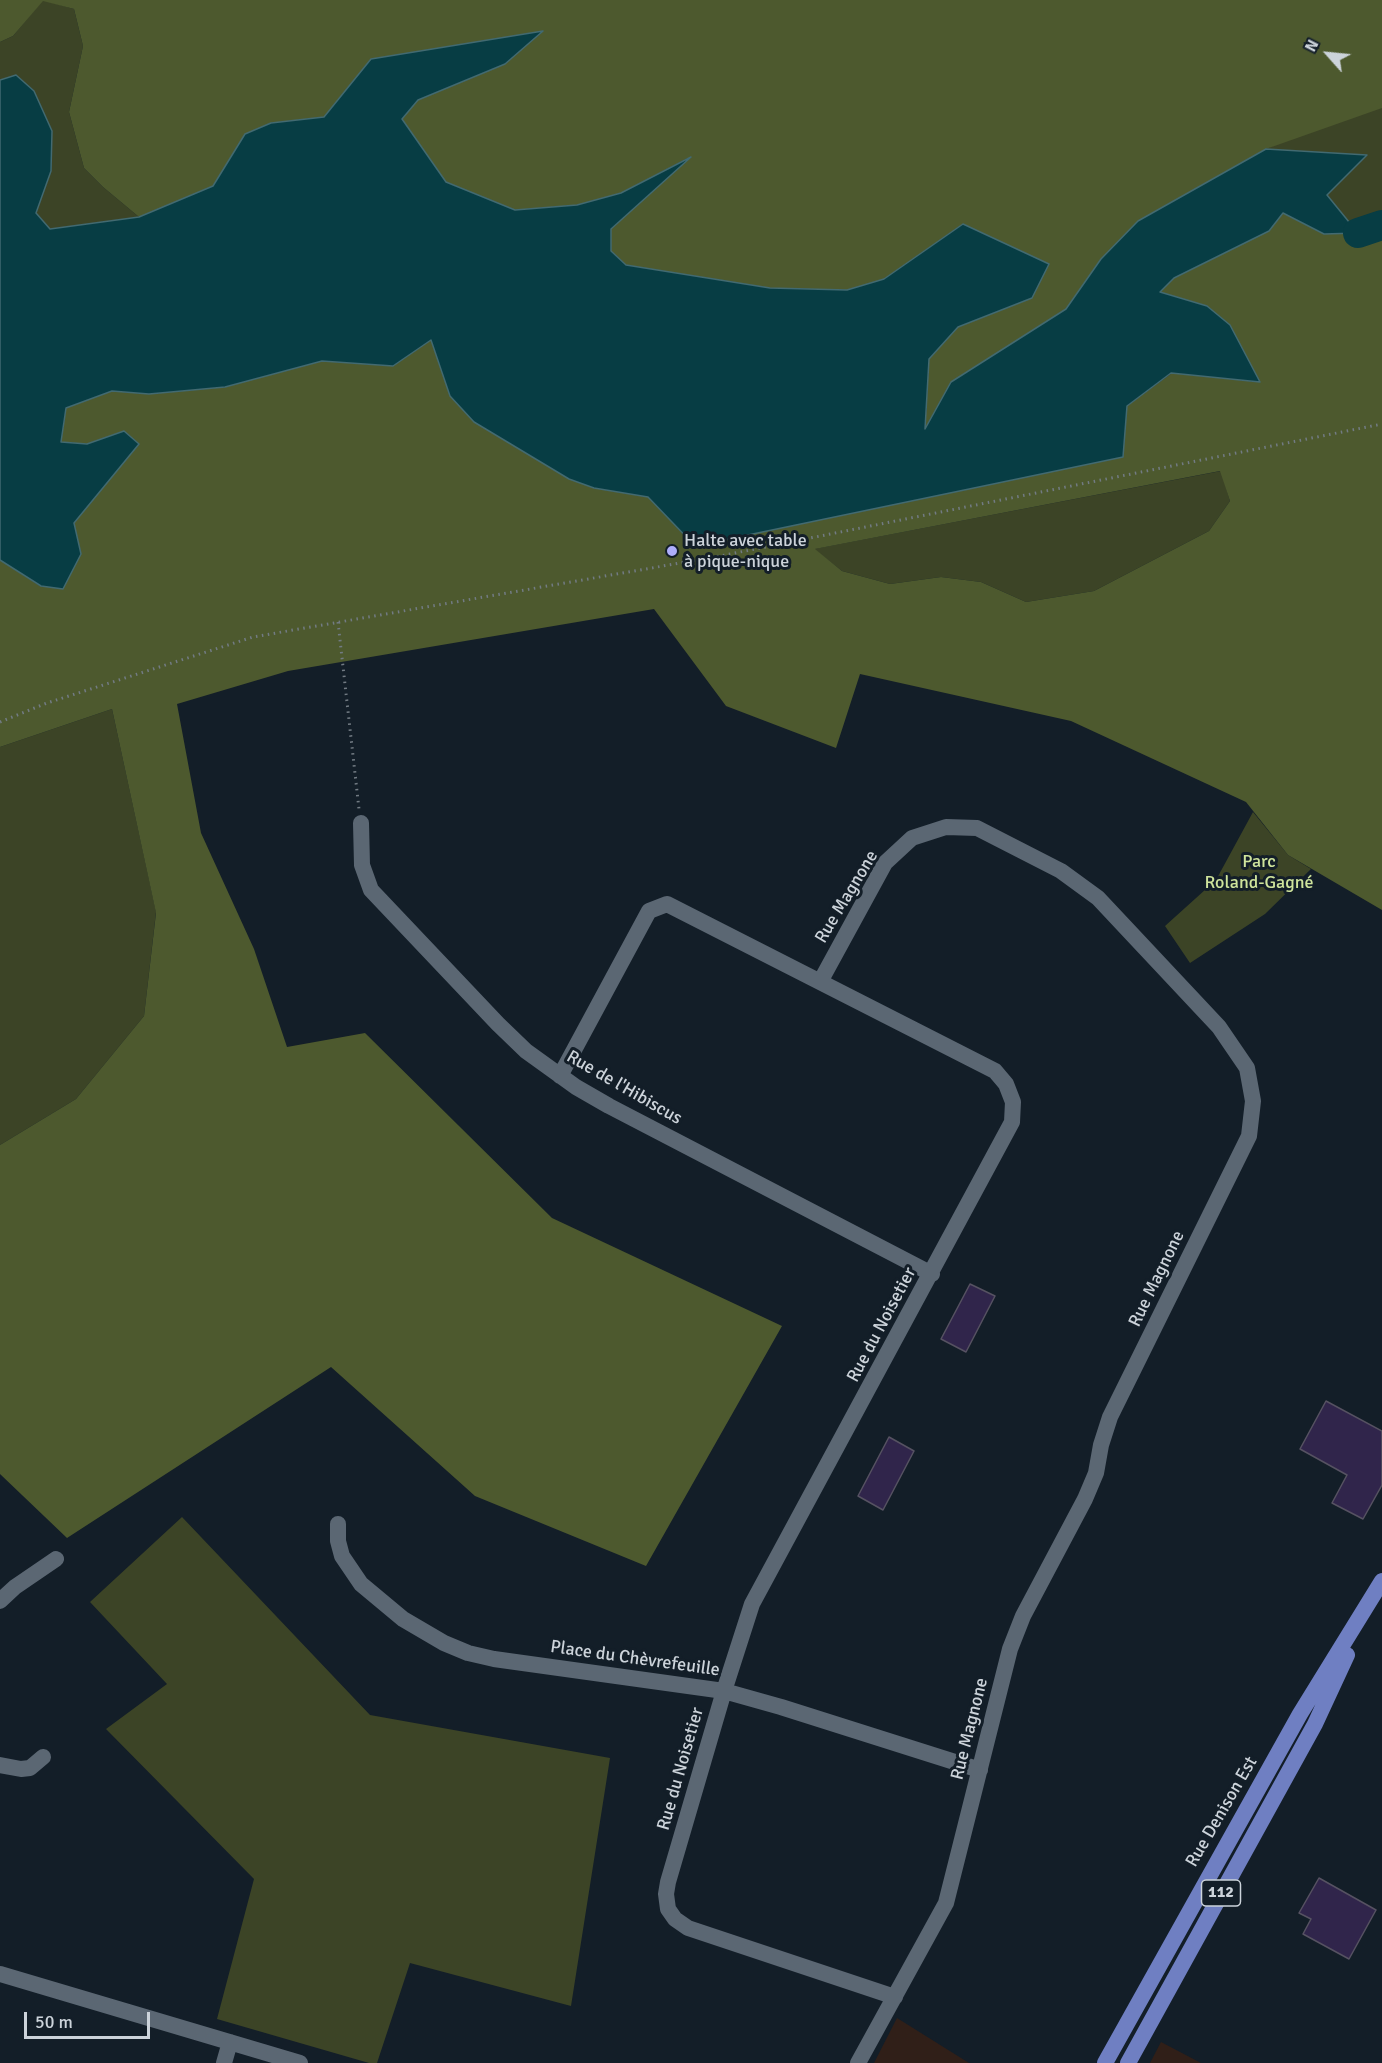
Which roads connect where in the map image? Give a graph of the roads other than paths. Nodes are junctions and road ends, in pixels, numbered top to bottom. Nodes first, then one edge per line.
1 (361, 823) road end
2 (820, 982) junction
3 (560, 1076) junction
4 (932, 1274) junction
5 (338, 1524) dead end
6 (56, 1559) dead end
7 (1382, 1583) edge
8 (0, 1601) edge
9 (724, 1691) junction
10 (43, 1757) dead end
11 (0, 1765) edge
12 (980, 1770) junction
13 (0, 1974) edge
14 (895, 1997) junction
15 (230, 2042) junction
16 (224, 2063) edge
17 (300, 2063) edge
18 (858, 2063) edge
19 (1104, 2063) edge
20 (1128, 2063) edge

1 - 3 street, Rue de l'Hibiscus
2 - 3 street, Rue du Noisetier
2 - 4 street, Rue du Noisetier
2 - 12 street, Rue Magnone
3 - 4 street, Rue de l'Hibiscus
4 - 9 street, Rue du Noisetier
5 - 9 street, Place du Chèvrefeuille
6 - 8 street
7 - 19 main road, Rue Denison Est
7 - 20 main road, Rue Denison Est / 112
9 - 12 street, Place du Chèvrefeuille
9 - 14 street, Rue du Noisetier
10 - 11 street
12 - 14 street, Rue Magnone
13 - 15 street
14 - 18 street, Rue Magnone
15 - 16 street
15 - 17 street

